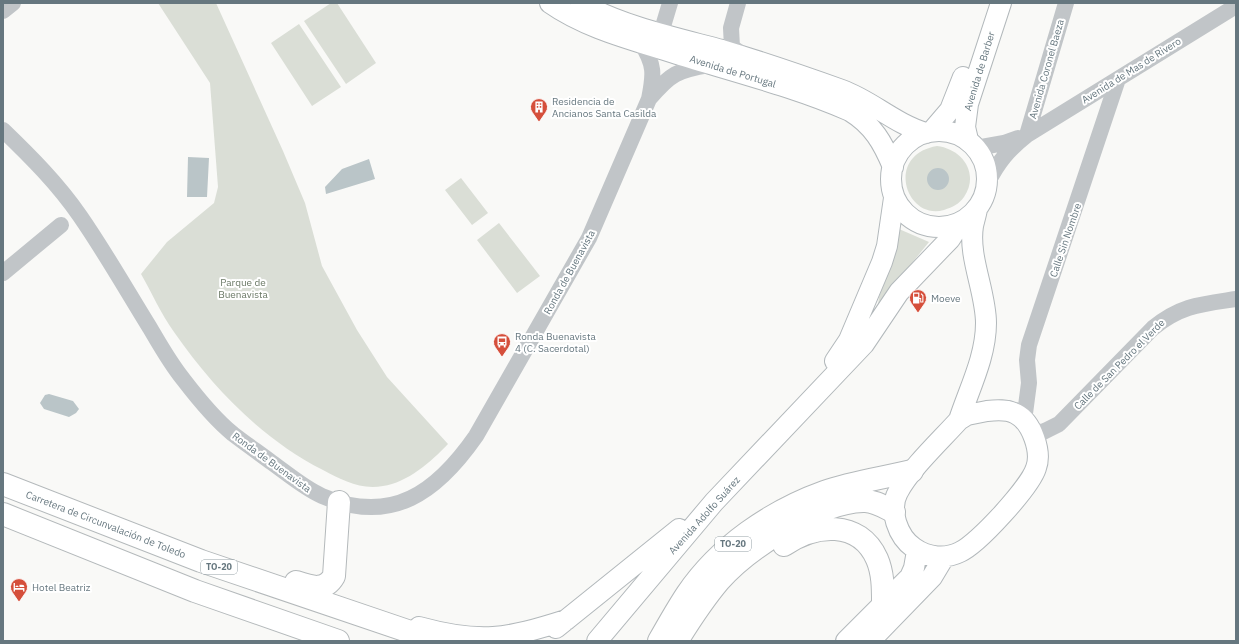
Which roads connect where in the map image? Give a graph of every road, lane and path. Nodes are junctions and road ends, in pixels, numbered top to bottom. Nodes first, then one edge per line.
1 (13, 3) edge
2 (550, 3) edge
3 (581, 3) edge
4 (670, 3) edge
5 (738, 3) edge
6 (986, 3) edge
7 (1001, 3) edge
8 (1066, 3) edge
9 (1236, 6) edge
10 (3, 11) edge
11 (731, 28) junction
12 (661, 33) junction
13 (641, 43) junction
14 (704, 46) junction
15 (748, 58) junction
16 (709, 65) junction
17 (1118, 79) junction
18 (649, 100) junction
19 (3, 130) edge
20 (922, 130) junction
21 (1027, 135) junction
22 (972, 144) junction
23 (893, 167) junction
24 (987, 184) junction
25 (894, 198) junction
26 (978, 209) junction
27 (61, 225) dead end
28 (944, 233) junction
29 (3, 273) edge
30 (978, 275) junction
31 (1236, 299) edge
32 (975, 376) junction
33 (815, 394) junction
34 (986, 411) junction
35 (959, 420) junction
36 (1027, 426) junction
37 (912, 471) junction
38 (3, 484) edge
39 (339, 502) junction
40 (714, 502) junction
41 (894, 512) junction
42 (3, 514) edge
43 (163, 546) junction
44 (917, 550) junction
45 (944, 557) junction
46 (883, 602) junction
47 (334, 605) junction
48 (566, 620) junction
49 (690, 621) junction
50 (338, 641) edge
51 (437, 641) edge
52 (540, 641) edge
53 (597, 641) edge
54 (659, 641) edge
55 (677, 641) edge
56 (846, 641) edge
57 (870, 641) edge

1 - 10 street
2 - 13 main road, Avenida de Portugal
3 - 12 main road, Avenida de Portugal
4 - 12 street
5 - 11 street
6 - 20 main road, Avenida de Barber
7 - 22 main road, Avenida de Barber
8 - 21 street, Avenida Coronel Baeza
9 - 17 street, Avenida de Mas de Rivero
11 - 14 street
11 - 15 street
12 - 14 main road, Avenida de Portugal
13 - 16 main road, Avenida de Portugal
13 - 18 street, Ronda de Buenavista
14 - 15 main road, Avenida de Portugal
15 - 20 main road, Avenida de Portugal
16 - 18 street, Ronda de Buenavista
16 - 23 main road, Avenida de Portugal
17 - 21 street, Avenida de Mas de Rivero
17 - 36 street, Calle Sin Nombre
18 - 39 street, Ronda de Buenavista
19 - 39 street, Ronda de Buenavista
20 - 22 main road
20 - 23 main road
21 - 22 street, Avenida de Mas de Rivero
21 - 24 street, Avenida de Mas de Rivero
22 - 24 main road
23 - 25 main road
24 - 26 main road
25 - 28 main road
25 - 33 main road, Avenida Adolfo Suárez
26 - 28 main road
26 - 30 main road
27 - 29 street
28 - 30 main road
28 - 33 main road, Avenida Adolfo Suárez
30 - 32 main road
31 - 36 street, Calle de San Pedro el Verde
32 - 34 main road
32 - 35 main road
33 - 40 main road, Avenida Adolfo Suárez
34 - 35 main road
34 - 36 main road
35 - 37 main road
36 - 45 main road
37 - 41 main road
37 - 54 highway, TO-20
38 - 43 highway, Carretera de Circunvalación de Toledo / TO-20
39 - 43 highway
40 - 48 main road
40 - 53 main road, Avenida Adolfo Suárez
41 - 44 main road
41 - 49 highway, TO-20
42 - 50 highway
43 - 47 highway, Carretera de Circunvalación de Toledo / TO-20
44 - 45 main road
44 - 46 main road
45 - 57 main road
46 - 49 highway
46 - 56 main road
47 - 48 main road
47 - 51 highway, Carretera de Circunvalación de Toledo / TO-20
48 - 52 main road
49 - 55 highway, TO-20

